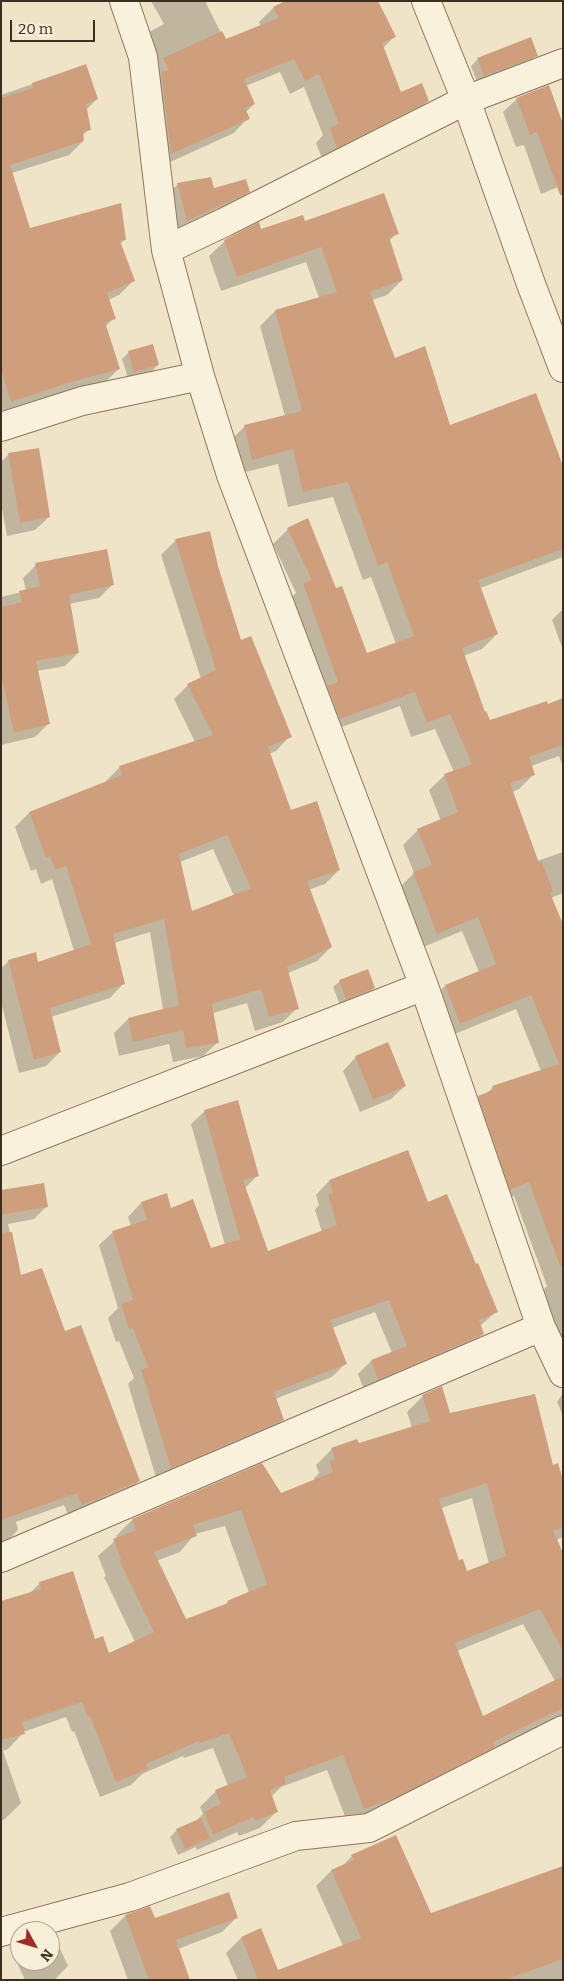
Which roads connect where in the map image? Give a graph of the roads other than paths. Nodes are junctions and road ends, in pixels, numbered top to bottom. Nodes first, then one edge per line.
1 (124, 1) edge
2 (426, 1) edge
3 (563, 63) edge
4 (466, 100) junction
5 (166, 250) junction
6 (563, 368) edge
7 (200, 376) junction
8 (1, 428) edge
9 (424, 986) junction
10 (1, 1151) edge
11 (542, 1327) junction
12 (563, 1373) edge
13 (1, 1558) edge
14 (563, 1730) edge
15 (1, 1932) edge

1 - 5 street
2 - 4 street
3 - 4 street
4 - 5 street
4 - 6 street
5 - 7 street
7 - 8 street
7 - 9 street
9 - 10 street
9 - 11 street
11 - 12 street
11 - 13 street
14 - 15 street

